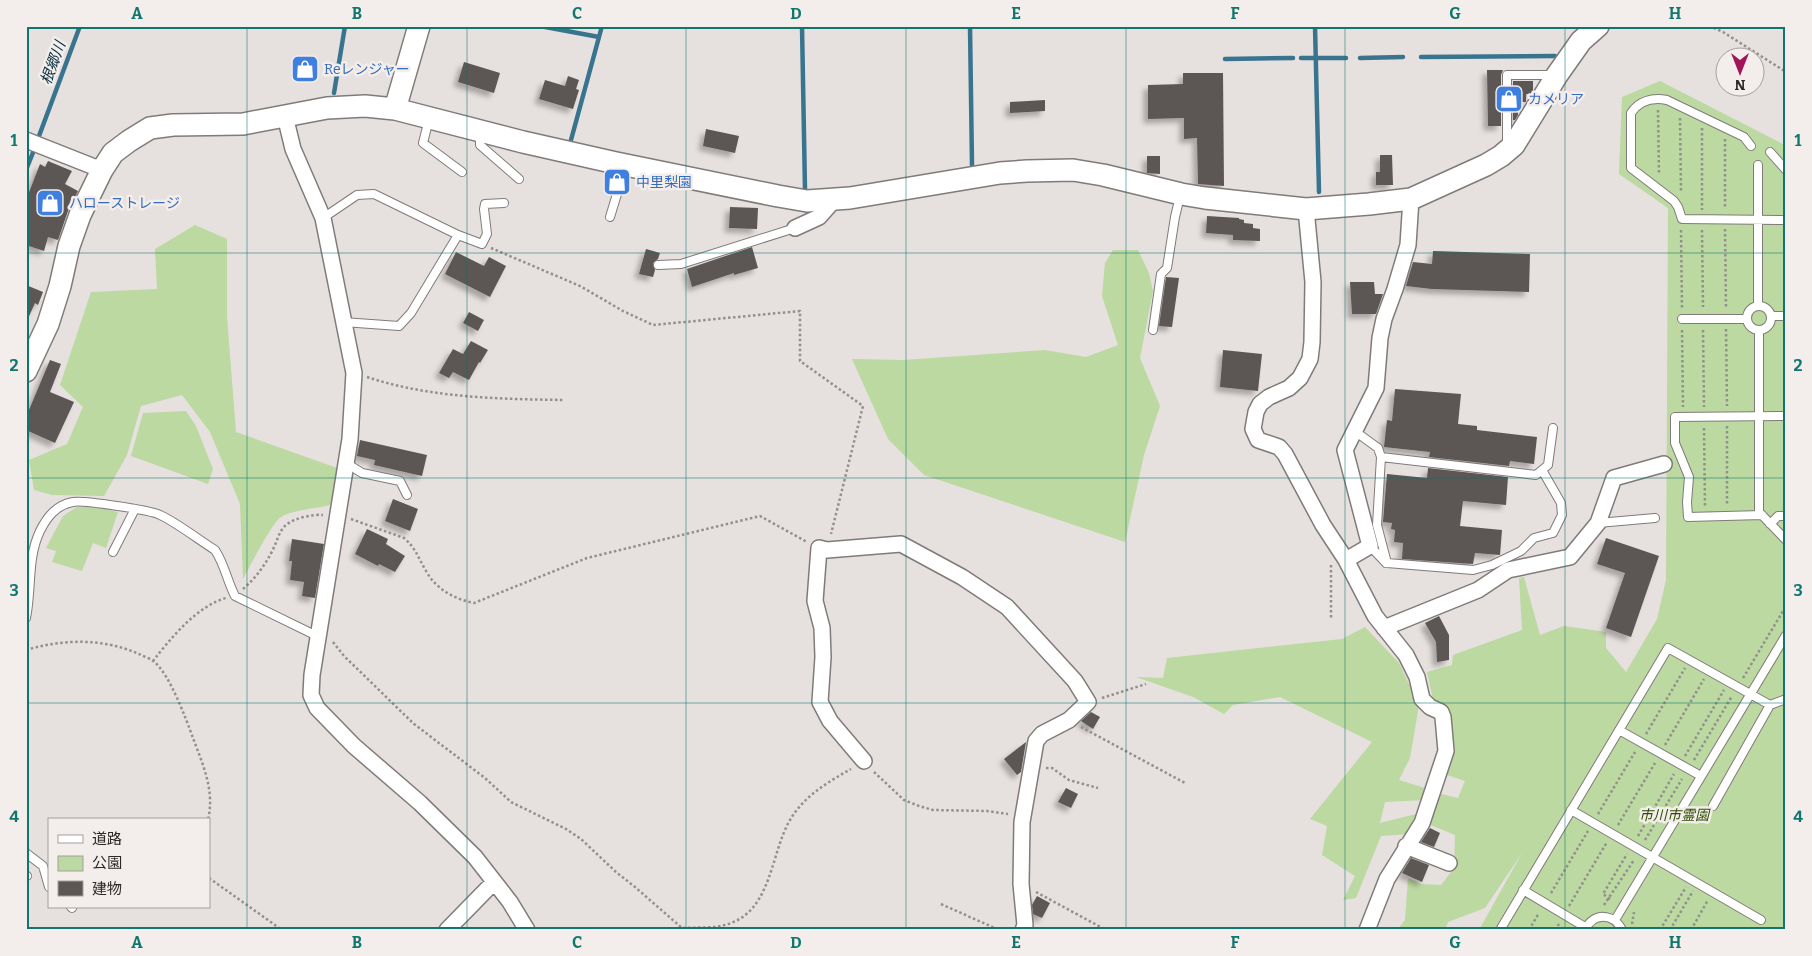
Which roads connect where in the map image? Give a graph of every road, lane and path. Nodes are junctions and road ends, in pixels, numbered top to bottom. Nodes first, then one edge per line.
1 (419, 26) edge
2 (1598, 26) edge
3 (1709, 26) edge
4 (1786, 72) edge
5 (1557, 75) junction
6 (1658, 99) junction
7 (1680, 106) junction
8 (395, 109) junction
9 (285, 116) junction
10 (430, 117) junction
11 (480, 131) junction
12 (32, 142) edge
13 (1514, 146) junction
14 (1751, 146) dead end
15 (1770, 152) dead end
16 (616, 163) junction
17 (1758, 165) dead end
18 (102, 170) junction
19 (1786, 170) edge
20 (462, 172) dead end
21 (519, 179) dead end
22 (1659, 189) junction
23 (1181, 194) junction
24 (835, 199) junction
25 (1411, 199) junction
26 (504, 203) dead end
27 (1306, 209) junction
28 (1681, 215) junction
29 (610, 217) dead end
30 (323, 218) junction
31 (1758, 220) junction
32 (1786, 220) edge
33 (795, 228) joint
34 (458, 235) junction
35 (482, 244) junction
36 (658, 265) dead end
37 (1758, 306) junction
38 (1771, 316) junction
39 (1786, 316) edge
40 (1682, 319) junction
41 (1746, 319) junction
42 (344, 322) junction
43 (1153, 330) dead end
44 (1759, 330) junction
45 (26, 371) edge
46 (354, 373) junction
47 (564, 400) dead end
48 (1759, 416) junction
49 (1786, 416) edge
50 (1683, 417) junction
51 (1553, 428) dead end
52 (1356, 432) junction
53 (1381, 457) junction
54 (346, 463) junction
55 (1664, 464) dead end
56 (1542, 470) junction
57 (407, 495) dead end
58 (135, 510) junction
59 (337, 515) junction
60 (1762, 515) junction
61 (1786, 516) edge
62 (1655, 518) dead end
63 (1598, 522) junction
64 (1770, 524) junction
65 (1786, 540) edge
66 (1370, 546) junction
67 (823, 549) junction
68 (113, 552) dead end
69 (1328, 557) dead end
70 (1346, 560) junction
71 (1387, 563) junction
72 (236, 596) junction
73 (1786, 606) edge
74 (26, 618) edge
75 (1331, 618) dead end
76 (1384, 628) junction
77 (319, 632) junction
78 (1786, 635) edge
79 (26, 650) edge
80 (1689, 660) junction
81 (153, 661) junction
82 (1709, 671) junction
83 (1729, 682) junction
84 (1740, 682) dead end
85 (1146, 684) dead end
86 (1734, 692) dead end
87 (1750, 694) junction
88 (1786, 699) edge
89 (1088, 702) junction
90 (1770, 705) junction
91 (1069, 720) junction
92 (1619, 730) junction
93 (1641, 742) junction
94 (1660, 753) junction
95 (864, 761) junction
96 (1680, 764) junction
97 (1691, 765) dead end
98 (1032, 768) junction
99 (1686, 773) dead end
100 (1701, 776) junction
101 (1185, 783) dead end
102 (1098, 788) dead end
103 (1713, 806) dead end
104 (1571, 810) junction
105 (208, 818) edge
106 (1022, 822) junction
107 (1593, 823) junction
108 (1612, 834) junction
109 (1632, 845) junction
110 (1642, 845) dead end
111 (1406, 846) junction
112 (26, 852) edge
113 (1637, 854) dead end
114 (1652, 857) junction
115 (1449, 863) dead end
116 (210, 879) edge
117 (1694, 881) junction
118 (494, 882) junction
119 (48, 884) edge
120 (1021, 884) junction
121 (1523, 890) junction
122 (1713, 892) junction
123 (1610, 899) junction
124 (1545, 903) junction
125 (941, 904) dead end
126 (1602, 906) dead end
127 (1564, 915) junction
128 (1615, 920) junction
129 (1761, 920) dead end
130 (1585, 929) edge
131 (282, 930) edge
132 (447, 930) edge
133 (527, 930) edge
134 (999, 930) edge
135 (1023, 930) edge
136 (1106, 930) edge
137 (1367, 930) edge
138 (1500, 930) edge
139 (1529, 930) edge
140 (1556, 930) edge
141 (1622, 930) edge
142 (1660, 930) edge
143 (1670, 930) edge
144 (1691, 930) edge

1 - 8 street
2 - 5 street
3 - 4 path
5 - 13 street
5 - 13 lane
6 - 7 lane
6 - 22 path
6 - 22 lane
7 - 14 lane
7 - 28 path
8 - 9 street
8 - 10 street
9 - 18 street
9 - 30 street
10 - 11 street
10 - 20 lane
11 - 16 street
11 - 21 lane
12 - 18 street
13 - 25 street
15 - 19 lane
16 - 24 street
16 - 29 lane
17 - 31 lane
18 - 45 street
22 - 28 lane
23 - 24 street
23 - 27 street
23 - 43 lane
24 - 33 street
25 - 27 street
25 - 52 street
26 - 35 lane
27 - 70 street
28 - 31 lane
28 - 40 path
30 - 34 lane
30 - 42 street
31 - 32 lane
31 - 37 lane
33 - 36 lane
34 - 35 lane
34 - 42 lane
35 - 67 path
37 - 38 lane
37 - 41 lane
38 - 39 lane
38 - 44 lane
40 - 41 lane
40 - 50 path
41 - 44 lane
42 - 46 street
44 - 48 lane
46 - 47 path
46 - 54 street
48 - 49 lane
48 - 50 lane
48 - 60 lane
50 - 60 lane
51 - 56 lane
52 - 53 lane
52 - 66 street
53 - 56 lane
53 - 71 lane
54 - 57 lane
54 - 59 street
55 - 63 street
56 - 71 lane
58 - 68 lane
58 - 72 lane
58 - 74 lane
59 - 67 path
59 - 72 path
59 - 77 street
60 - 64 lane
61 - 64 lane
62 - 63 lane
63 - 76 street
64 - 65 lane
66 - 70 street
66 - 71 lane
67 - 89 street
67 - 95 street
69 - 75 path
70 - 76 street
72 - 77 lane
72 - 81 path
73 - 84 path
76 - 111 street
77 - 95 path
77 - 118 street
78 - 87 lane
79 - 81 path
80 - 82 lane
80 - 92 lane
80 - 93 path
81 - 105 path
82 - 83 lane
82 - 94 path
83 - 87 lane
83 - 96 path
85 - 89 path
86 - 97 path
87 - 90 lane
87 - 100 lane
88 - 90 lane
89 - 91 street
90 - 103 lane
91 - 98 street
91 - 101 path
92 - 93 lane
92 - 104 lane
93 - 94 lane
93 - 107 path
94 - 96 lane
94 - 108 path
95 - 106 path
96 - 100 lane
96 - 109 path
98 - 102 path
98 - 106 street
99 - 110 path
100 - 114 lane
104 - 107 lane
104 - 121 lane
106 - 120 street
107 - 108 lane
107 - 124 path
108 - 109 lane
108 - 127 path
109 - 114 lane
109 - 123 path
111 - 115 street
111 - 137 street
112 - 119 lane
113 - 123 path
114 - 117 lane
114 - 128 lane
116 - 131 path
117 - 122 lane
117 - 142 path
117 - 143 path
118 - 132 street
118 - 133 street
120 - 135 street
120 - 136 path
121 - 124 lane
121 - 138 lane
122 - 129 lane
122 - 144 path
123 - 126 path
124 - 127 lane
124 - 139 path
125 - 134 path
127 - 130 lane
127 - 140 path
128 - 130 lane
128 - 141 lane

